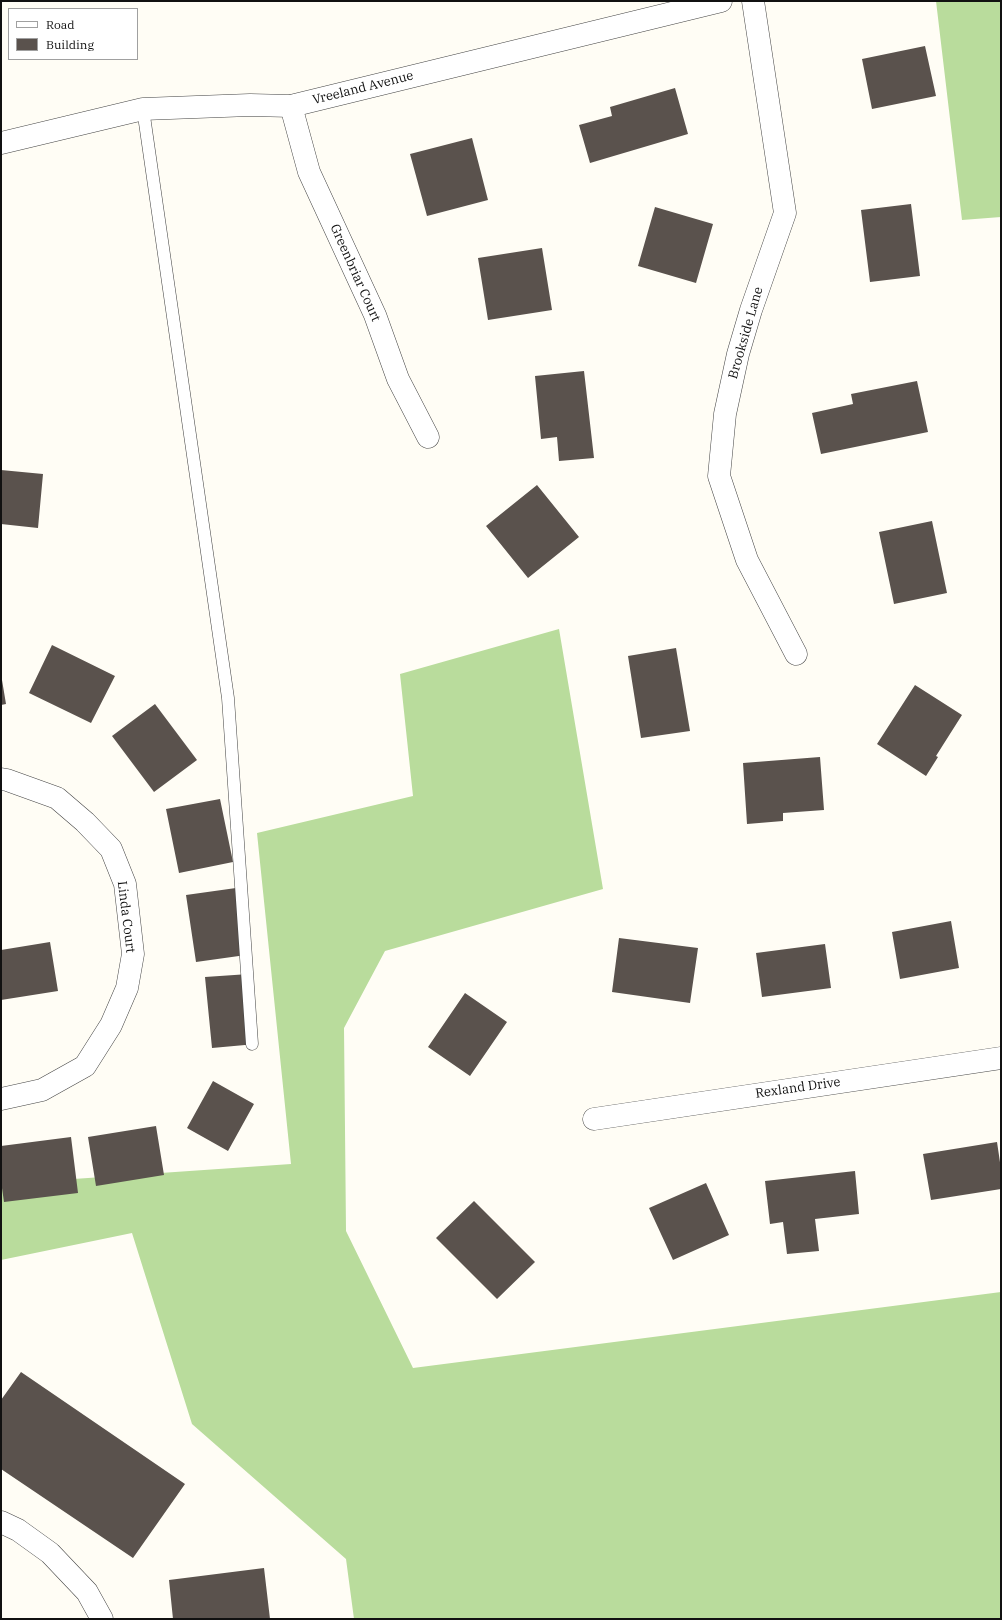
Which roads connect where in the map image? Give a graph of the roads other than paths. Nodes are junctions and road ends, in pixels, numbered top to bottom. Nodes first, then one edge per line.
1 (721, 1) edge
2 (753, 1) edge
3 (291, 106) junction
4 (143, 109) junction
5 (1, 143) edge
6 (428, 437) dead end
7 (796, 654) dead end
8 (1, 780) edge
9 (252, 1044) dead end
10 (1001, 1058) edge
11 (1, 1099) edge
12 (594, 1119) dead end
13 (1, 1522) edge
14 (102, 1619) edge

1 - 3 street, Vreeland Avenue
2 - 7 street, Brookside Lane
3 - 4 street, Vreeland Avenue
3 - 6 street, Greenbriar Court
4 - 5 street, Vreeland Avenue
4 - 9 lane
8 - 11 street, Linda Court
10 - 12 street, Rexland Drive
13 - 14 street

